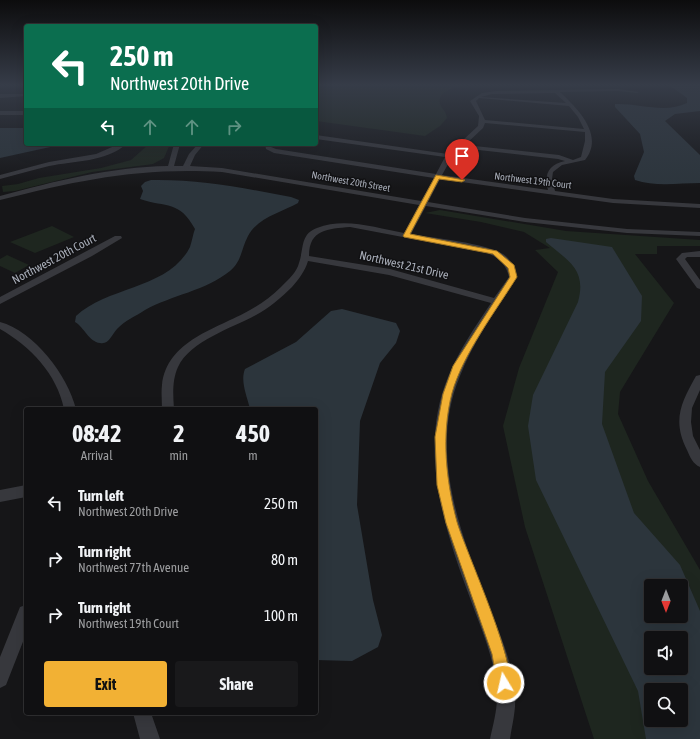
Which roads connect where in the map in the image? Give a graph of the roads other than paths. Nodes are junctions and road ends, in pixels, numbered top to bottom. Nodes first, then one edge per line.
1 (582, 118) edge
2 (483, 121) joint
3 (588, 131) junction
4 (318, 137) edge
5 (121, 146) edge
6 (176, 146) edge
7 (199, 146) edge
8 (460, 146) junction
9 (269, 147) edge
10 (449, 156) junction
11 (571, 161) junction
12 (171, 167) junction
13 (186, 167) junction
14 (0, 177) edge
15 (438, 177) junction
16 (552, 193) junction
17 (0, 198) edge
18 (422, 204) junction
19 (700, 206) edge
20 (700, 234) edge
21 (406, 236) junction
22 (118, 238) dead end
23 (696, 254) edge
24 (304, 258) junction
25 (700, 286) edge
26 (0, 301) edge
27 (497, 302) junction
28 (0, 325) edge
29 (700, 379) edge
30 (69, 407) edge
31 (168, 407) edge
32 (700, 461) edge
33 (24, 491) edge
34 (0, 496) edge
35 (24, 618) edge
36 (0, 679) edge
37 (143, 715) edge
38 (150, 739) edge
39 (500, 739) edge

1 - 3 street
2 - 3 street
2 - 8 street
3 - 11 street
4 - 10 street
5 - 14 street
6 - 12 street
7 - 13 street
8 - 10 street
8 - 11 street
9 - 15 street, Northwest 19th Court
10 - 15 street
11 - 16 street
12 - 13 street, Northwest 20th Street
12 - 17 street, Northwest 20th Street
13 - 18 street, Northwest 20th Street
15 - 16 street, Northwest 19th Court
15 - 18 street
16 - 19 street, Northwest 19th Court
18 - 20 street, Northwest 20th Street
18 - 21 street
21 - 24 street
21 - 27 street
22 - 26 street, Northwest 20th Court
23 - 25 street
24 - 27 street, Northwest 21st Drive
24 - 31 street
27 - 39 street
28 - 30 street
29 - 32 street
33 - 34 street
35 - 36 street
37 - 38 street

